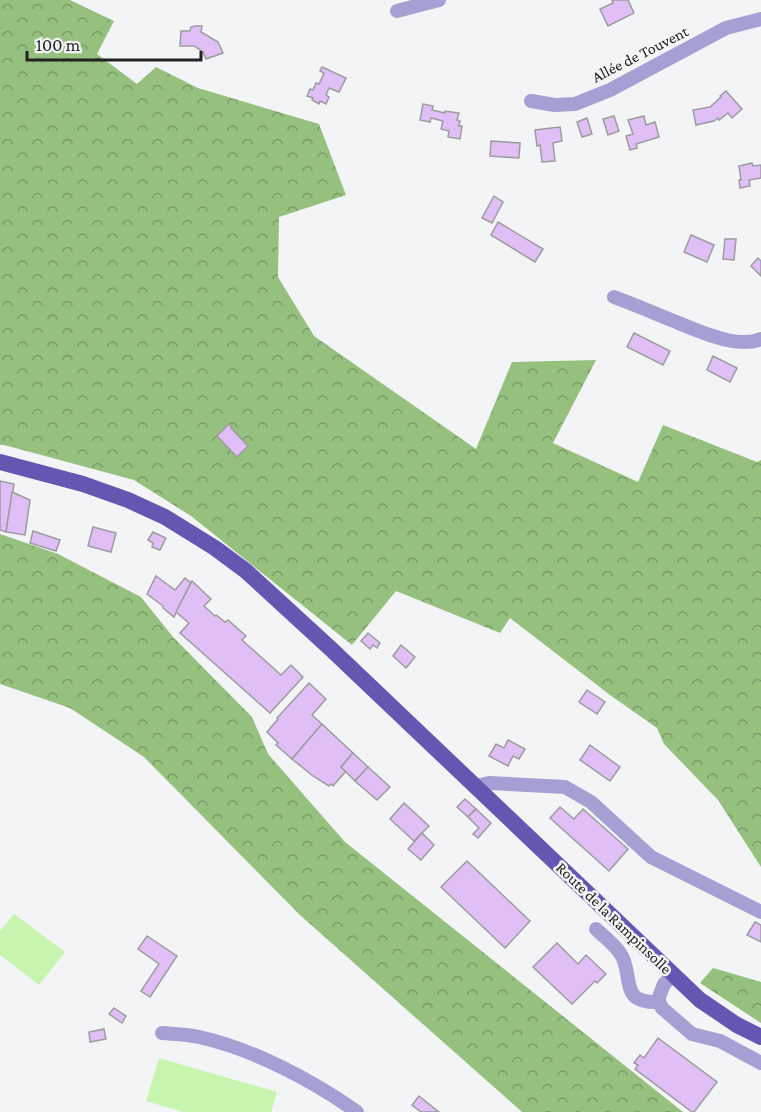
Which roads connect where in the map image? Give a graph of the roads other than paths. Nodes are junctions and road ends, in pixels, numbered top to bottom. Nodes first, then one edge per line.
1 (439, 0) edge
2 (397, 10) dead end
3 (761, 18) edge
4 (531, 101) dead end
5 (614, 297) dead end
6 (761, 339) edge
7 (0, 462) edge
8 (476, 786) junction
9 (761, 912) edge
10 (596, 929) dead end
11 (674, 975) junction
12 (659, 1002) junction
13 (162, 1033) dead end
14 (761, 1037) edge
15 (761, 1063) edge
16 (357, 1112) edge

1 - 2 street
3 - 4 street, Allée de Touvent
5 - 6 street
7 - 8 main road, Route de la Rampinsolle
8 - 9 street
8 - 11 main road, Route de la Rampinsolle
10 - 12 street
11 - 12 street
11 - 14 main road, Route de la Rampinsolle
12 - 15 street
13 - 16 street

